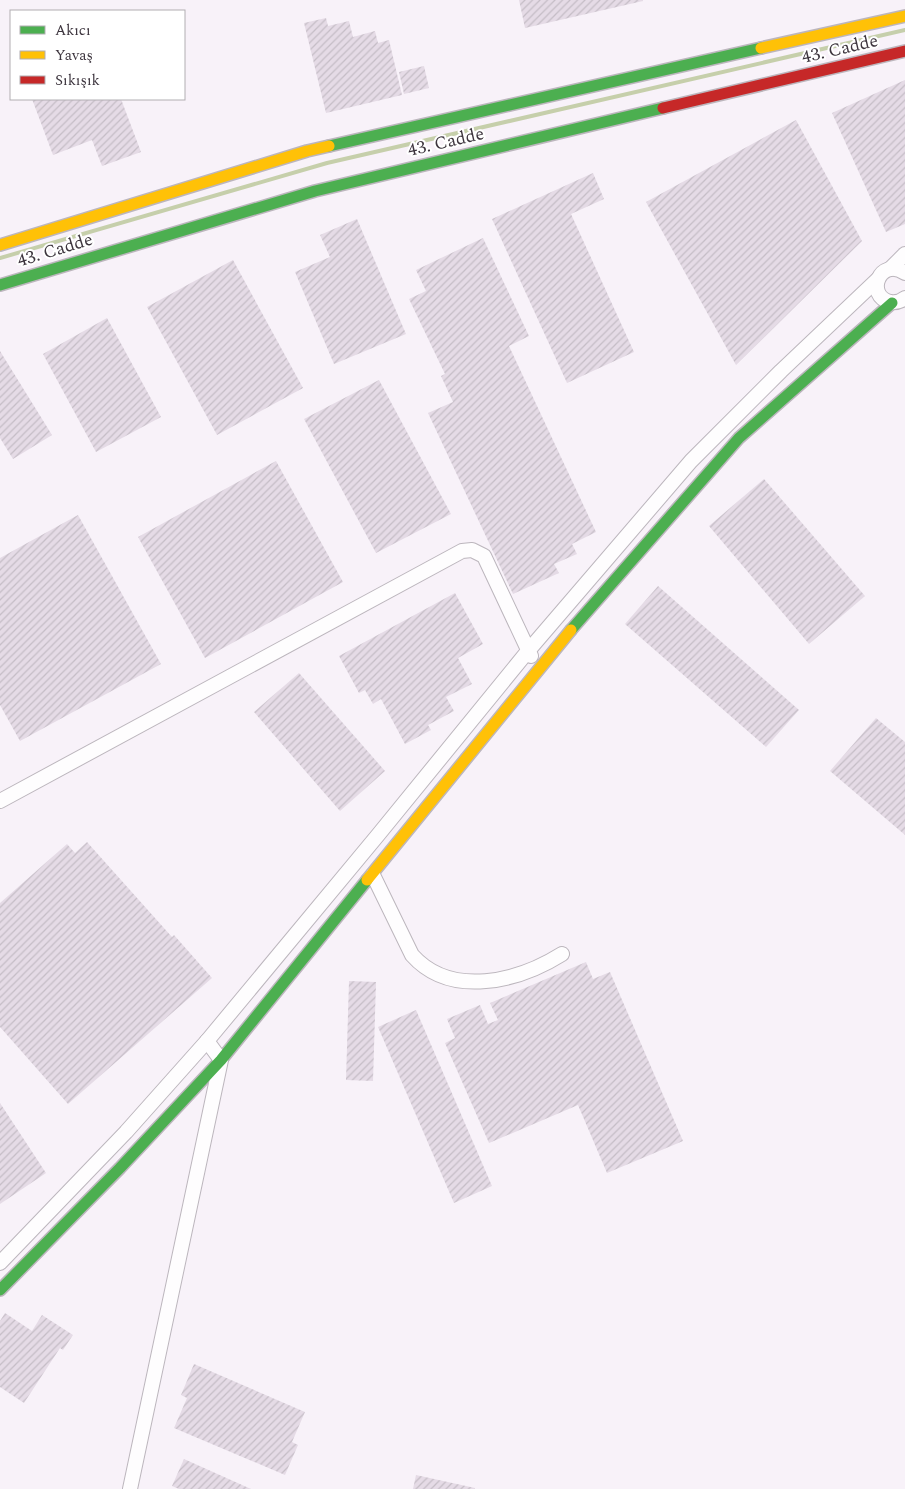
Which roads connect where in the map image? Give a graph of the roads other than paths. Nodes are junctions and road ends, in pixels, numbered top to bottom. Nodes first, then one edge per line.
1 (905, 16) edge
2 (905, 51) edge
3 (0, 245) edge
4 (905, 254) edge
5 (890, 269) junction
6 (905, 273) edge
7 (878, 279) junction
8 (0, 285) edge
9 (899, 300) edge
10 (528, 651) junction
11 (539, 669) junction
12 (0, 801) edge
13 (373, 875) junction
14 (562, 954) dead end
15 (207, 1040) junction
16 (222, 1060) junction
17 (0, 1263) edge
18 (0, 1290) edge
19 (130, 1489) edge

1 - 3 main road, 43. Cadde
2 - 8 main road, 43. Cadde
4 - 5 street
5 - 6 street
5 - 7 street
7 - 9 street
7 - 10 street
9 - 11 main road
10 - 11 street
10 - 12 street
10 - 15 street
11 - 13 main road
13 - 14 street
13 - 16 main road
15 - 16 street
15 - 17 street
16 - 18 main road
16 - 19 street

